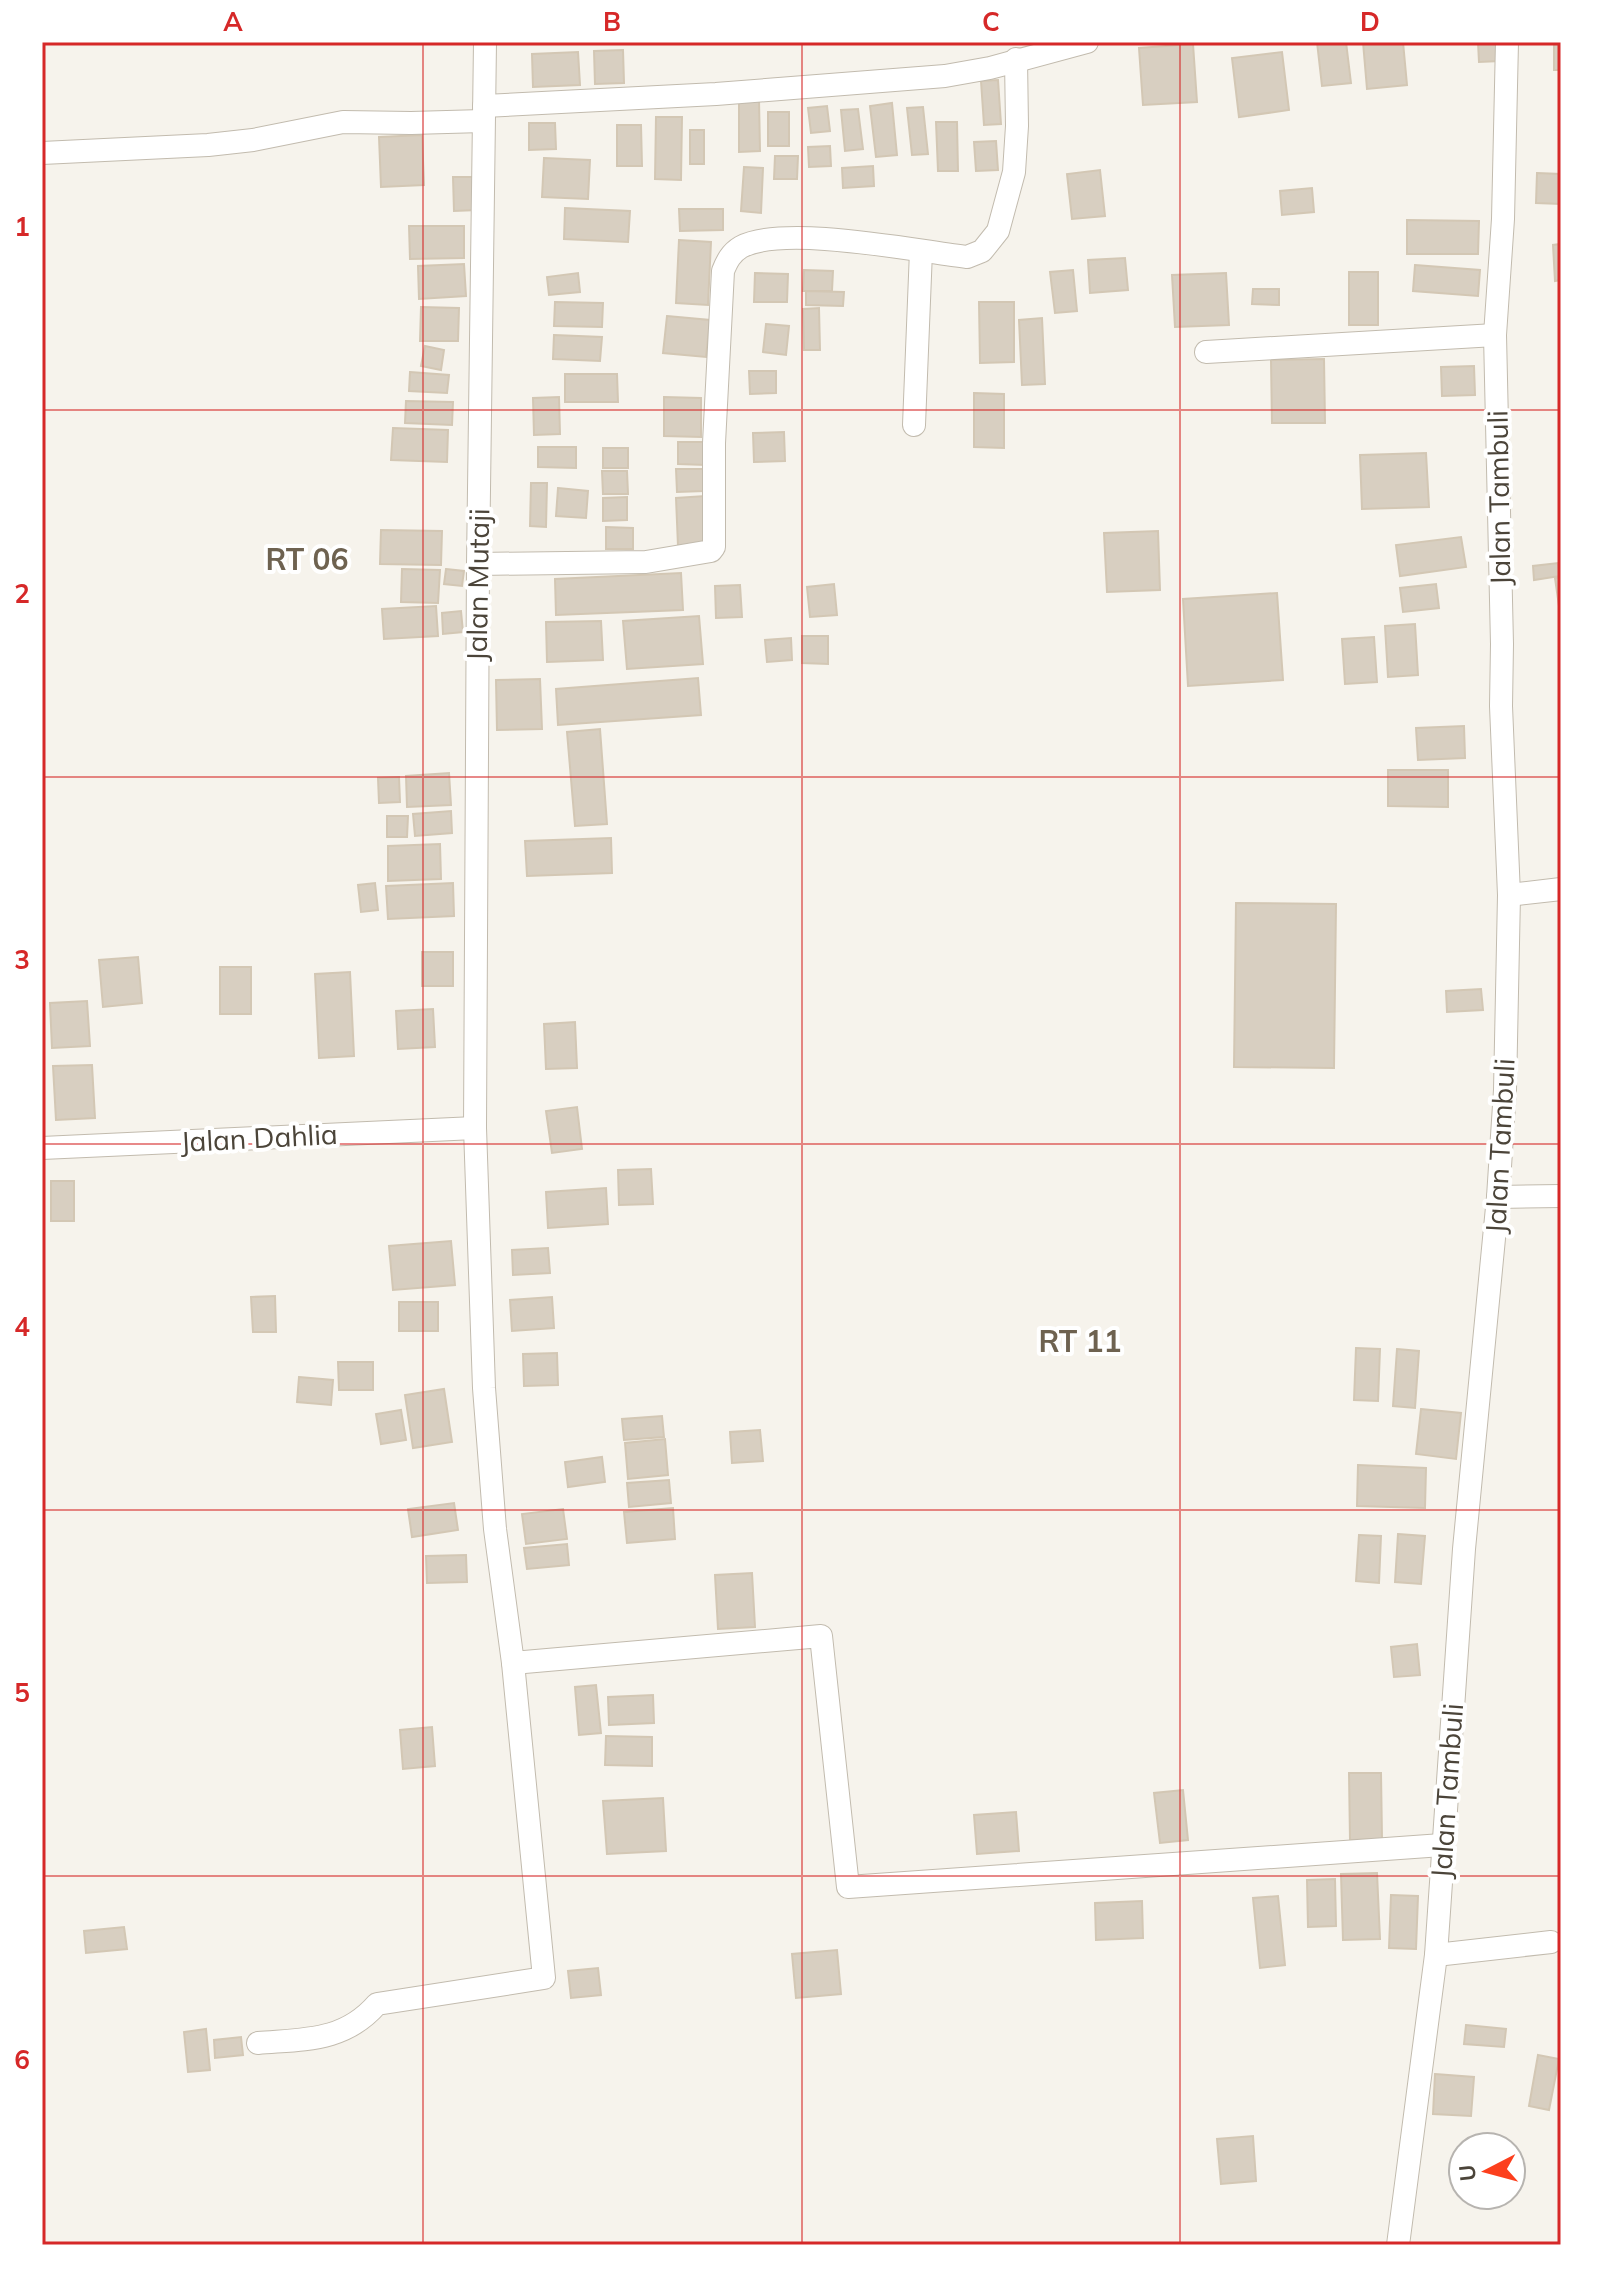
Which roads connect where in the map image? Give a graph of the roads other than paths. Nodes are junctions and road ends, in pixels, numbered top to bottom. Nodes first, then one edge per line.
1 (485, 42) edge
2 (1087, 42) edge
3 (1507, 42) edge
4 (1016, 59) junction
5 (483, 113) junction
6 (42, 153) edge
7 (921, 251) junction
8 (1495, 335) junction
9 (1206, 352) dead end
10 (914, 425) dead end
11 (478, 564) junction
12 (1561, 889) edge
13 (1509, 895) junction
14 (475, 1128) junction
15 (42, 1148) edge
16 (1561, 1196) edge
17 (1498, 1197) junction
18 (513, 1663) junction
19 (1442, 1845) junction
20 (1551, 1942) dead end
21 (1436, 1955) junction
22 (258, 2043) dead end
23 (1398, 2245) edge

1 - 5 street, Jalan Mutaji
2 - 4 street
3 - 8 street, Jalan Tambuli
4 - 5 street
4 - 7 street
5 - 6 street
5 - 11 street, Jalan Mutaji
7 - 10 street
7 - 11 street
8 - 9 street
8 - 13 street, Jalan Tambuli
11 - 14 street, Jalan Mutaji
12 - 13 street
13 - 17 street, Jalan Tambuli
14 - 15 street, Jalan Dahlia
14 - 18 street, Jalan Mutaji
16 - 17 street
17 - 19 street, Jalan Tambuli
18 - 19 street
18 - 22 street, Jalan Mutaji
19 - 21 street, Jalan Tambuli
20 - 21 street
21 - 23 street, Jalan Tambuli

